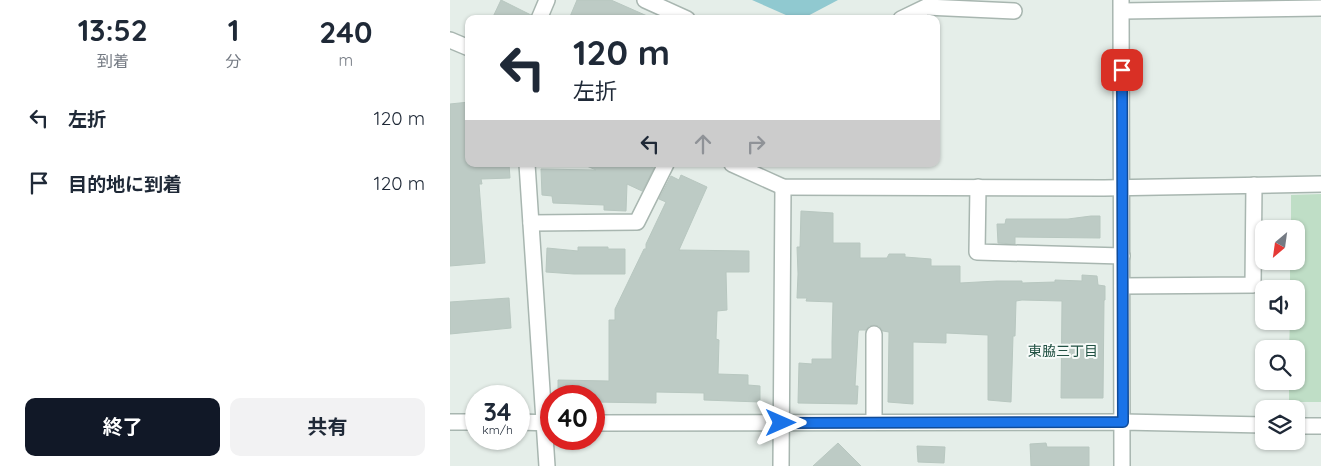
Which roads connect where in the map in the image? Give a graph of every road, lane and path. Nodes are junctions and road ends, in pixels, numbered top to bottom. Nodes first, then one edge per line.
1 (547, 0) edge
2 (645, 0) edge
3 (1121, 6) edge
4 (1321, 8) edge
5 (1014, 11) dead end
6 (541, 15) edge
7 (678, 15) edge
8 (909, 15) edge
9 (450, 40) edge
10 (465, 46) edge
11 (527, 167) edge
12 (664, 167) edge
13 (739, 167) edge
14 (1321, 184) edge
15 (1254, 185) junction
16 (783, 186) junction
17 (978, 187) junction
18 (1122, 188) junction
19 (530, 224) junction
20 (1122, 256) junction
21 (1122, 286) junction
22 (874, 334) dead end
23 (544, 385) edge
24 (450, 422) edge
25 (465, 422) edge
26 (874, 422) junction
27 (1123, 422) junction
28 (605, 423) edge
29 (781, 423) junction
30 (1255, 425) edge
31 (1305, 426) edge
32 (1321, 426) edge
33 (547, 450) edge
34 (547, 466) edge
35 (781, 466) edge
36 (1122, 466) edge

1 - 6 street
2 - 7 street
3 - 4 street
3 - 18 street
5 - 8 street
9 - 10 street
11 - 19 street
12 - 19 street
13 - 16 street
14 - 15 street
15 - 18 street
15 - 21 street
16 - 17 street
16 - 29 street
17 - 18 street
17 - 20 street
18 - 20 street
19 - 23 street
20 - 21 street
21 - 27 street
22 - 26 street
24 - 25 street
26 - 27 street
26 - 29 street
27 - 30 street
27 - 36 street
28 - 29 street
29 - 35 street
31 - 32 street
33 - 34 street

